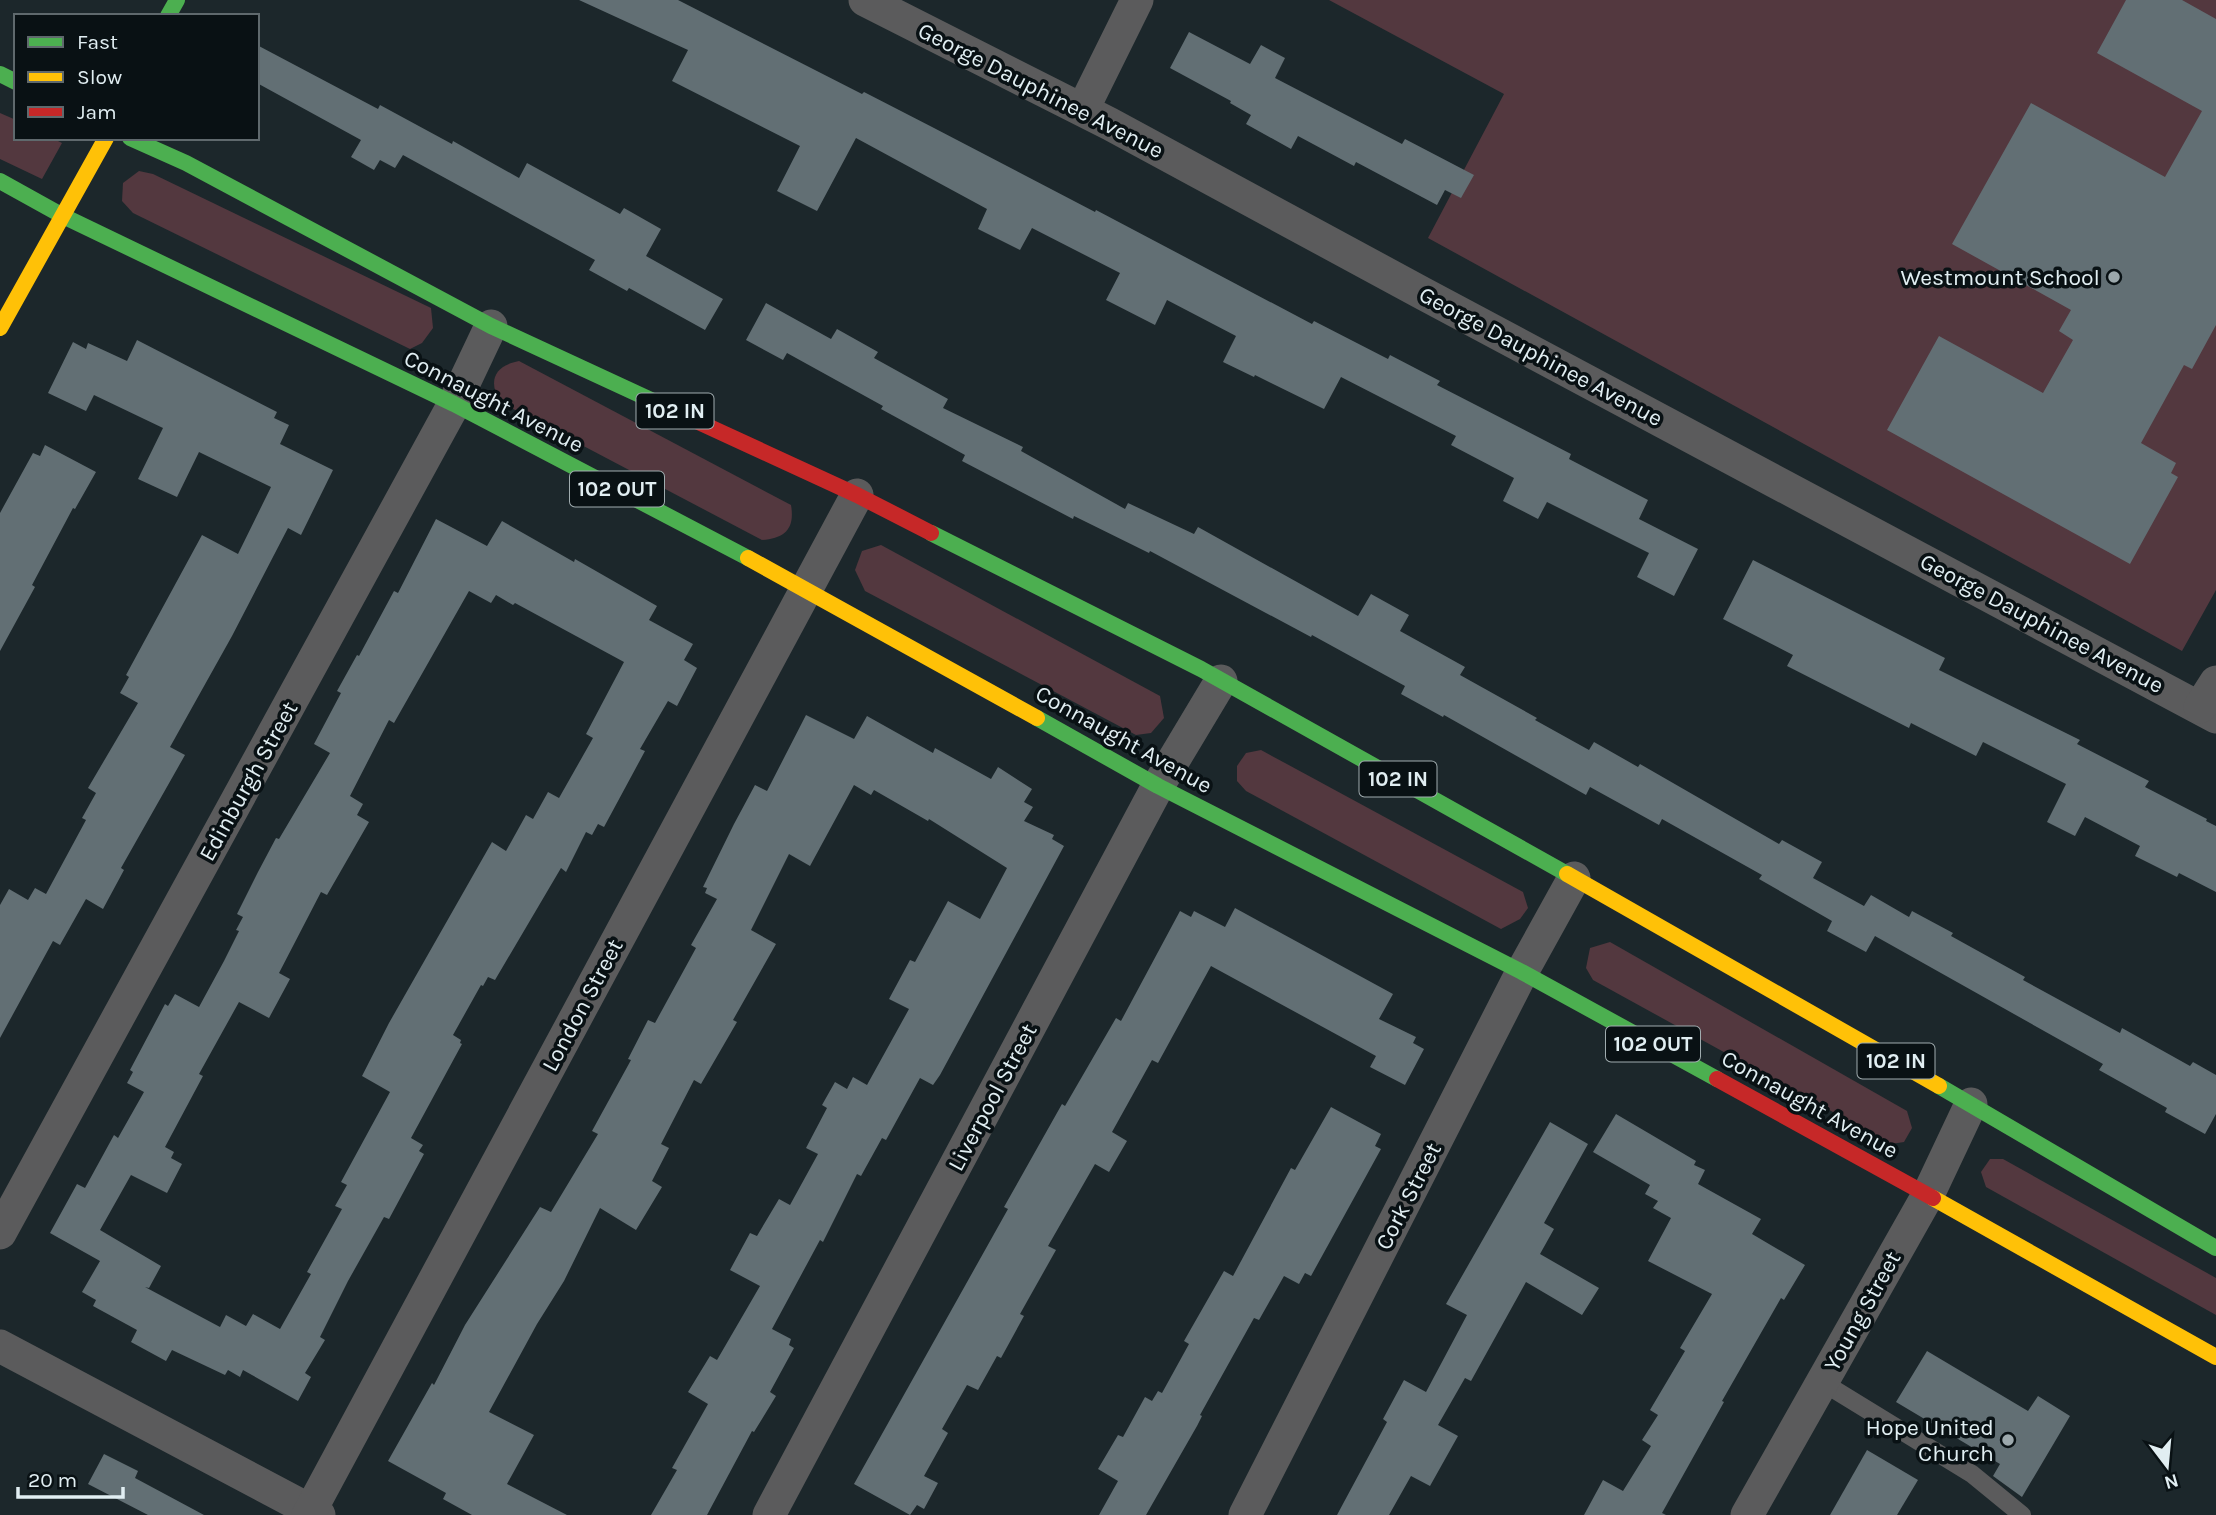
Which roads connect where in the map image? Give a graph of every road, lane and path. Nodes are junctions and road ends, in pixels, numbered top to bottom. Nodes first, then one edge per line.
1 (865, 0) edge
2 (1138, 0) edge
3 (1083, 110) junction
4 (105, 140) edge
5 (134, 140) edge
6 (0, 181) edge
7 (63, 216) junction
8 (491, 326) junction
9 (0, 328) edge
10 (454, 404) junction
11 (857, 495) junction
12 (806, 588) junction
13 (1221, 681) junction
14 (2211, 702) edge
15 (1158, 786) junction
16 (1574, 878) junction
17 (1522, 972) junction
18 (1971, 1104) junction
19 (1928, 1195) junction
20 (0, 1233) edge
21 (2216, 1248) edge
22 (0, 1346) edge
23 (2216, 1357) edge
24 (1822, 1382) junction
25 (312, 1513) edge
26 (769, 1515) edge
27 (1245, 1515) edge
28 (1747, 1515) edge
29 (2022, 1515) edge

1 - 3 street, George Dauphinee Avenue
2 - 3 street
3 - 14 street, George Dauphinee Avenue
4 - 7 main road
5 - 8 main road, 102 IN
6 - 7 main road, Connaught Avenue / 102 OUT
7 - 9 main road
7 - 10 main road, Connaught Avenue / 102 OUT
8 - 10 street, Edinburgh Street
8 - 11 main road, 102 IN
10 - 12 main road, Connaught Avenue / 102 OUT
10 - 20 street, Edinburgh Street
11 - 12 street, London Street
11 - 13 main road, 102 IN
12 - 15 main road, Connaught Avenue / 102 OUT
12 - 25 street, London Street
13 - 15 street, Liverpool Street
13 - 16 main road, 102 IN
15 - 17 main road, Connaught Avenue / 102 OUT
15 - 26 street, Liverpool Street
16 - 17 street, Cork Street
16 - 18 main road, 102 IN
17 - 19 main road, Connaught Avenue / 102 OUT
17 - 27 street, Cork Street
18 - 19 street, Young Street
18 - 21 main road, 102 IN
19 - 23 main road, Connaught Avenue / 102 OUT
19 - 24 street, Young Street
22 - 25 street
24 - 28 street, Young Street
24 - 29 lane

